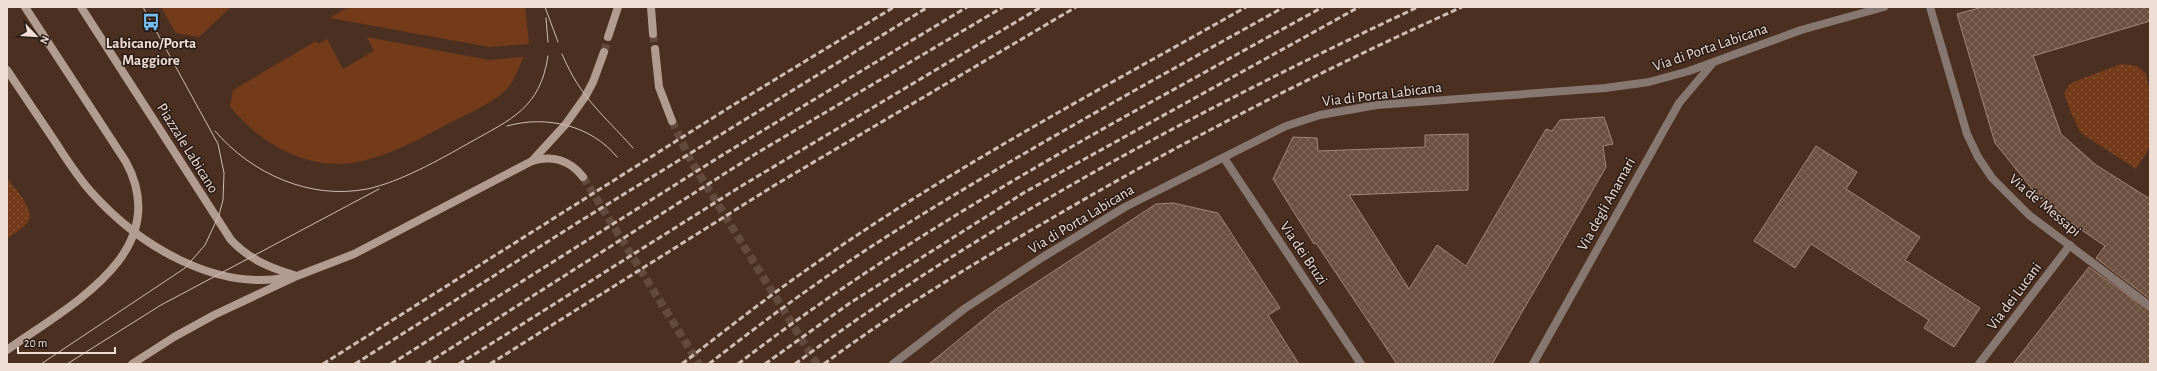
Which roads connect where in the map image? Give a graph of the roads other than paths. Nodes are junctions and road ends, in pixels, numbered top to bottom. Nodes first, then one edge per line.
1 (25, 7) edge
2 (81, 7) edge
3 (618, 7) edge
4 (651, 7) edge
5 (1884, 7) edge
6 (1930, 7) edge
7 (653, 34) tunnel mouth
8 (608, 37) tunnel mouth
9 (654, 49) tunnel mouth
10 (604, 52) tunnel mouth
11 (1712, 63) junction
12 (7, 70) edge
13 (672, 121) tunnel mouth
14 (1224, 158) junction
15 (532, 161) junction
16 (583, 177) tunnel mouth
17 (135, 231) junction
18 (2070, 245) junction
19 (297, 276) junction
20 (2150, 306) edge
21 (7, 350) edge
22 (132, 364) edge
23 (893, 364) edge
24 (1361, 364) edge
25 (1533, 364) edge
26 (1980, 364) edge

1 - 17 main road
2 - 19 main road, Piazzale Labicano
3 - 8 main road
4 - 7 main road
5 - 11 street, Via di Porta Labicana
6 - 18 street, Via de' Messapi
9 - 13 main road
10 - 15 main road
11 - 14 street, Via di Porta Labicana
11 - 25 street, Via degli Anamari
12 - 17 main road
14 - 23 street, Via di Porta Labicana
14 - 24 street, Via dei Bruzi
15 - 16 main road
15 - 19 main road
17 - 19 main road
17 - 21 main road
18 - 20 street, Via de' Messapi
18 - 26 street, Via dei Lucani
19 - 22 main road

